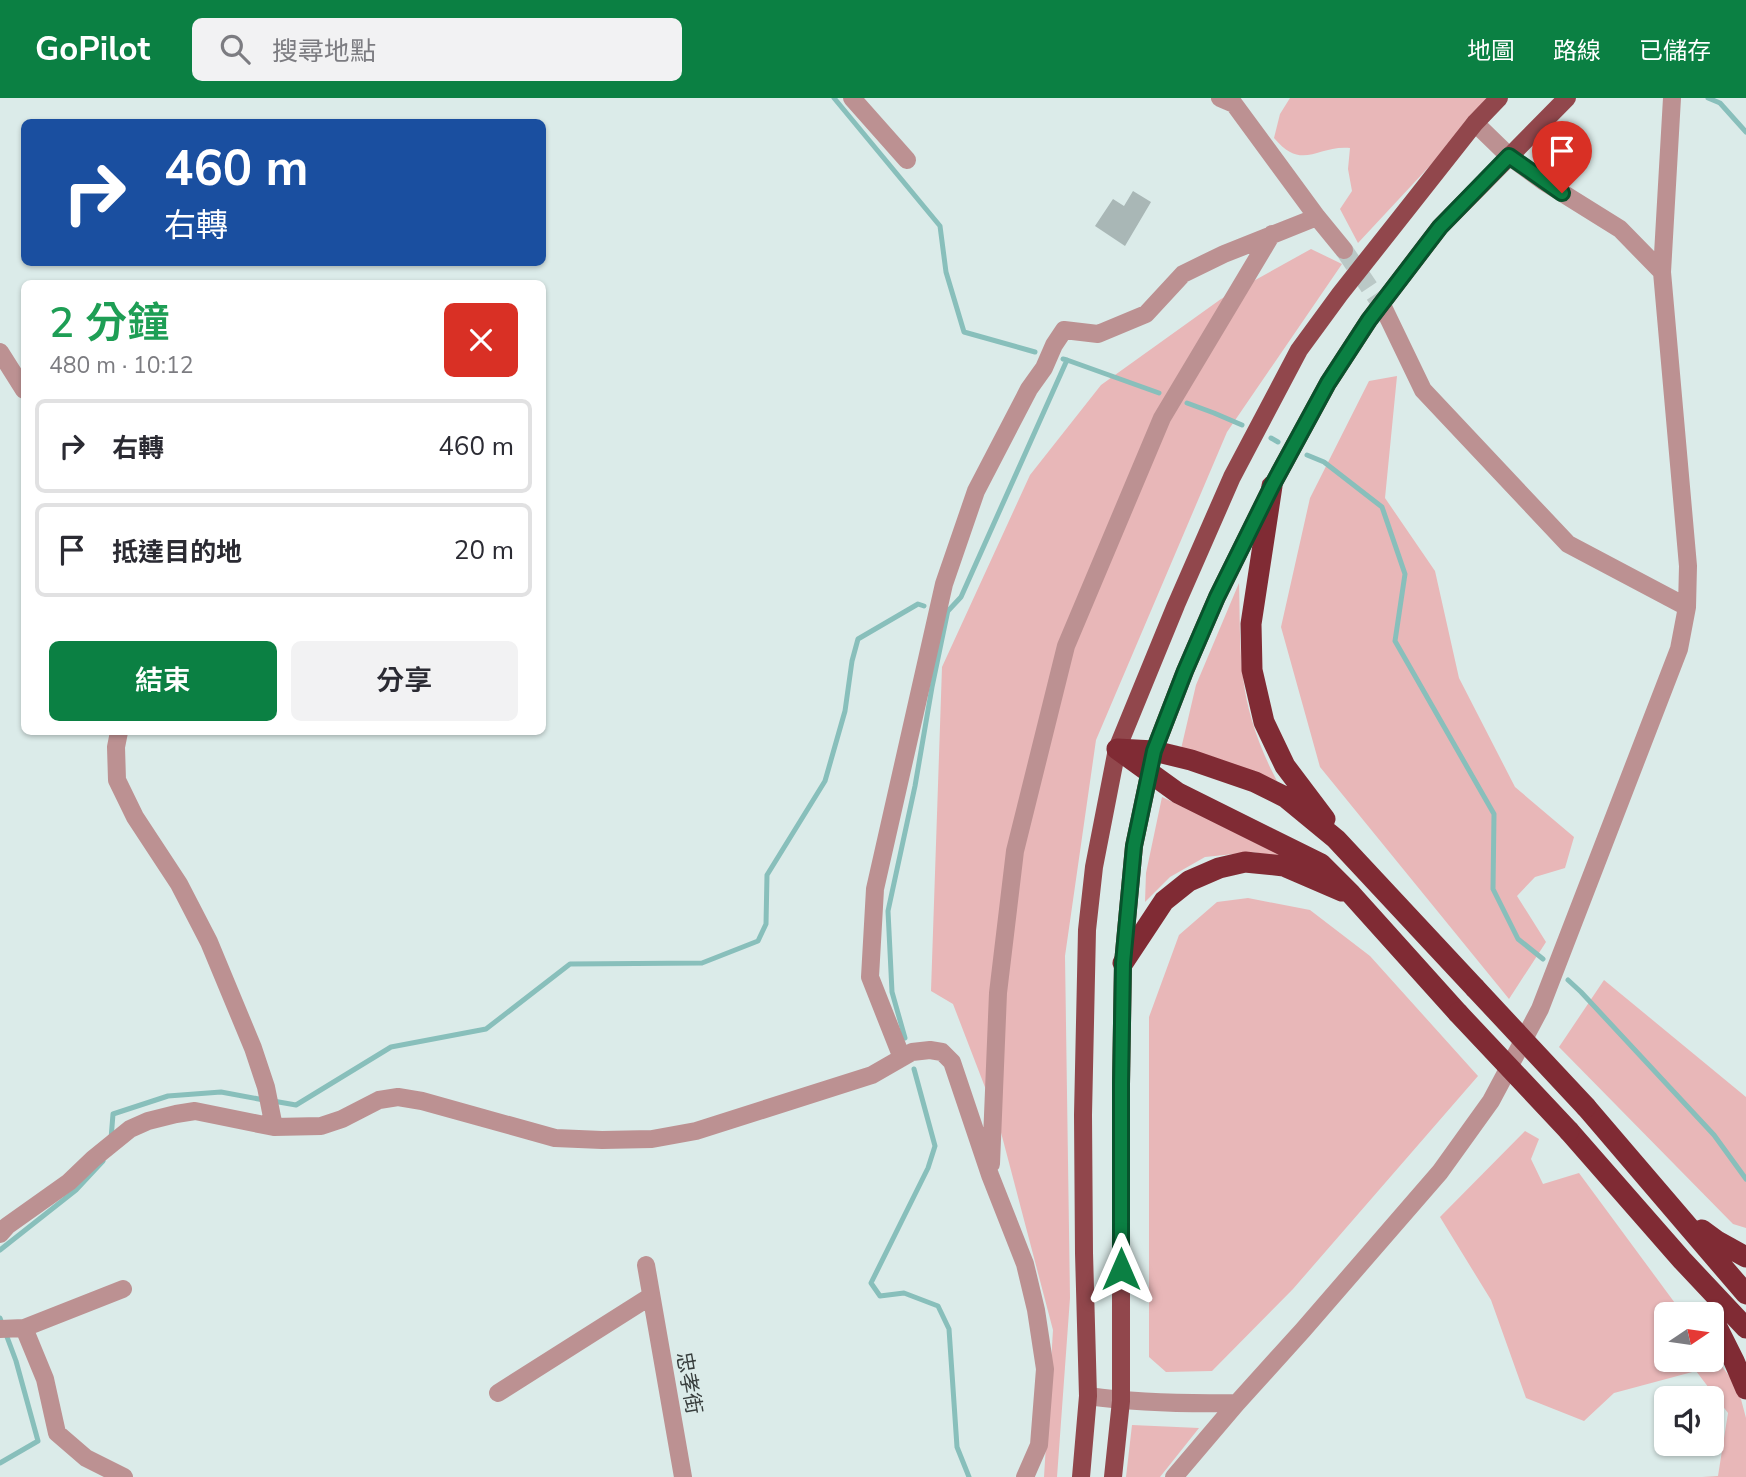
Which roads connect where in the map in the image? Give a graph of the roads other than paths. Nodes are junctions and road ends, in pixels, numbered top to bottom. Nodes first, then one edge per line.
1 (852, 98) edge
2 (1220, 98) edge
3 (1499, 98) edge
4 (1567, 98) edge
5 (1672, 98) edge
6 (1475, 123) junction
7 (1509, 156) junction
8 (907, 160) dead end
9 (1317, 217) junction
10 (1272, 234) junction
11 (1344, 250) tunnel mouth
12 (1662, 272) junction
13 (1384, 309) tunnel mouth
14 (0, 352) edge
15 (21, 385) edge
16 (1272, 486) junction
17 (1687, 607) junction
18 (118, 735) edge
19 (1117, 749) junction
20 (1154, 751) junction
21 (1149, 772) junction
22 (1336, 839) junction
23 (1351, 894) junction
24 (1123, 963) junction
25 (902, 1058) junction
26 (273, 1120) junction
27 (990, 1175) junction
28 (1670, 1205) junction
29 (0, 1234) edge
30 (1746, 1257) edge
31 (1682, 1260) junction
32 (646, 1265) dead end
33 (123, 1289) dead end
34 (1746, 1294) edge
35 (651, 1296) junction
36 (1704, 1302) edge
37 (24, 1328) junction
38 (1746, 1328) edge
39 (0, 1329) edge
40 (1724, 1341) edge
41 (1746, 1389) edge
42 (498, 1392) dead end
43 (1088, 1396) junction
44 (1121, 1401) junction
45 (1237, 1403) junction
46 (124, 1477) edge
47 (683, 1477) edge
48 (1025, 1477) edge
49 (1081, 1477) edge
50 (1113, 1477) edge
51 (1174, 1477) edge

1 - 8 street
2 - 9 street
3 - 6 main road
4 - 7 main road
5 - 12 street
6 - 7 street
6 - 19 main road
7 - 12 street
7 - 16 main road
9 - 10 street
9 - 11 street
10 - 25 street
10 - 27 street
12 - 17 street
13 - 17 street
14 - 15 street
16 - 20 main road
16 - 22 highway
17 - 45 street
18 - 26 street
19 - 20 highway
19 - 21 highway
19 - 43 main road
20 - 21 main road
20 - 22 highway
21 - 23 highway
21 - 24 main road
22 - 28 highway, bridge
23 - 24 highway
23 - 31 highway, bridge
24 - 44 main road
25 - 26 street
25 - 27 street
26 - 29 street
27 - 48 street
28 - 30 highway
28 - 34 highway
31 - 36 highway
31 - 38 highway
32 - 35 street, 忠孝街
33 - 37 street
35 - 42 street
35 - 47 street, 忠孝街
37 - 39 street
37 - 46 street
40 - 41 highway
43 - 44 street
43 - 49 main road
44 - 45 street
44 - 50 main road
45 - 51 street

